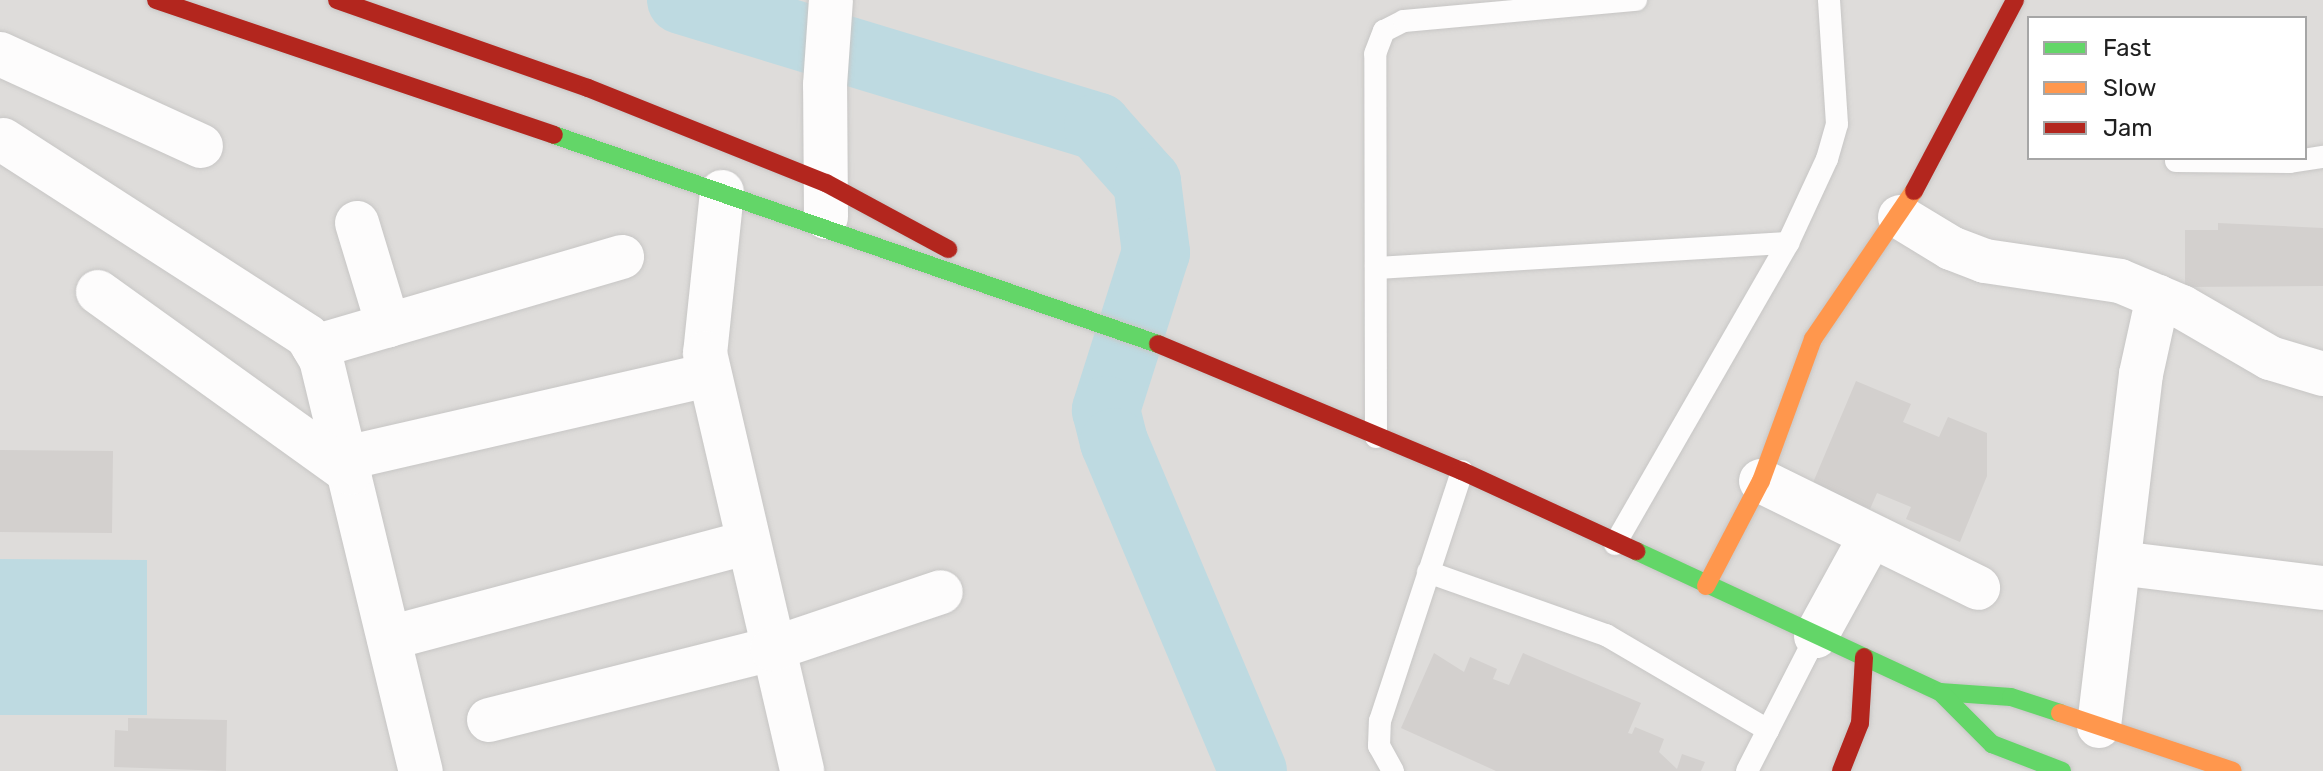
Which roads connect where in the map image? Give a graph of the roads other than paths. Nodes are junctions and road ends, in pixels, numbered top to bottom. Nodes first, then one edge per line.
1 (156, 0) edge
2 (337, 0) edge
3 (831, 0) edge
4 (1636, 0) edge
5 (1829, 0) edge
6 (2015, 0) edge
7 (0, 54) edge
8 (1, 137) edge
9 (201, 146) dead end
10 (2303, 160) edge
11 (2176, 161) dead end
12 (826, 183) junction
13 (722, 192) junction
14 (1900, 217) junction
15 (357, 223) dead end
16 (826, 231) junction
17 (1788, 243) junction
18 (622, 257) dead end
19 (1376, 268) junction
20 (98, 292) dead end
21 (2158, 297) junction
22 (1038, 298) junction
23 (388, 325) junction
24 (314, 347) junction
25 (2323, 374) edge
26 (708, 375) junction
27 (1376, 437) junction
28 (348, 465) junction
29 (1462, 471) junction
30 (1761, 481) junction
31 (1871, 536) junction
32 (747, 543) junction
33 (1615, 544) junction
34 (2119, 563) junction
35 (1428, 572) junction
36 (1706, 586) junction
37 (1978, 588) dead end
38 (2323, 588) edge
39 (941, 592) dead end
40 (1816, 636) junction
41 (389, 638) junction
42 (772, 649) junction
43 (1864, 657) junction
44 (1940, 692) junction
45 (489, 720) dead end
46 (2099, 726) junction
47 (1768, 730) junction
48 (2050, 769) edge
49 (421, 771) edge
50 (802, 771) edge
51 (1393, 771) edge
52 (1747, 771) edge
53 (1841, 771) edge
54 (2233, 771) edge

1 - 13 main road
2 - 12 main road
3 - 12 street
4 - 19 lane
5 - 17 lane
6 - 14 main road
7 - 9 street
8 - 24 street
10 - 11 lane
12 - 16 street
12 - 22 main road
13 - 16 main road
13 - 26 street
14 - 21 street
14 - 30 main road
15 - 23 street
16 - 22 main road
17 - 19 lane
17 - 33 lane
18 - 23 street
19 - 27 lane
20 - 28 street
21 - 25 street
21 - 34 street
22 - 27 main road
23 - 24 street
24 - 28 street
26 - 28 street
26 - 32 street
27 - 29 main road
28 - 41 street
29 - 33 main road
29 - 35 lane
30 - 31 street
30 - 36 main road
31 - 37 street
31 - 40 street
32 - 41 street
32 - 42 street
33 - 36 main road
34 - 38 street
34 - 46 street
35 - 47 lane
35 - 51 lane
36 - 40 main road
39 - 42 street
40 - 43 main road
40 - 47 lane
41 - 49 street
42 - 45 street
42 - 50 street
43 - 44 main road
43 - 53 main road
44 - 46 main road
44 - 48 main road
46 - 54 main road
47 - 52 lane

